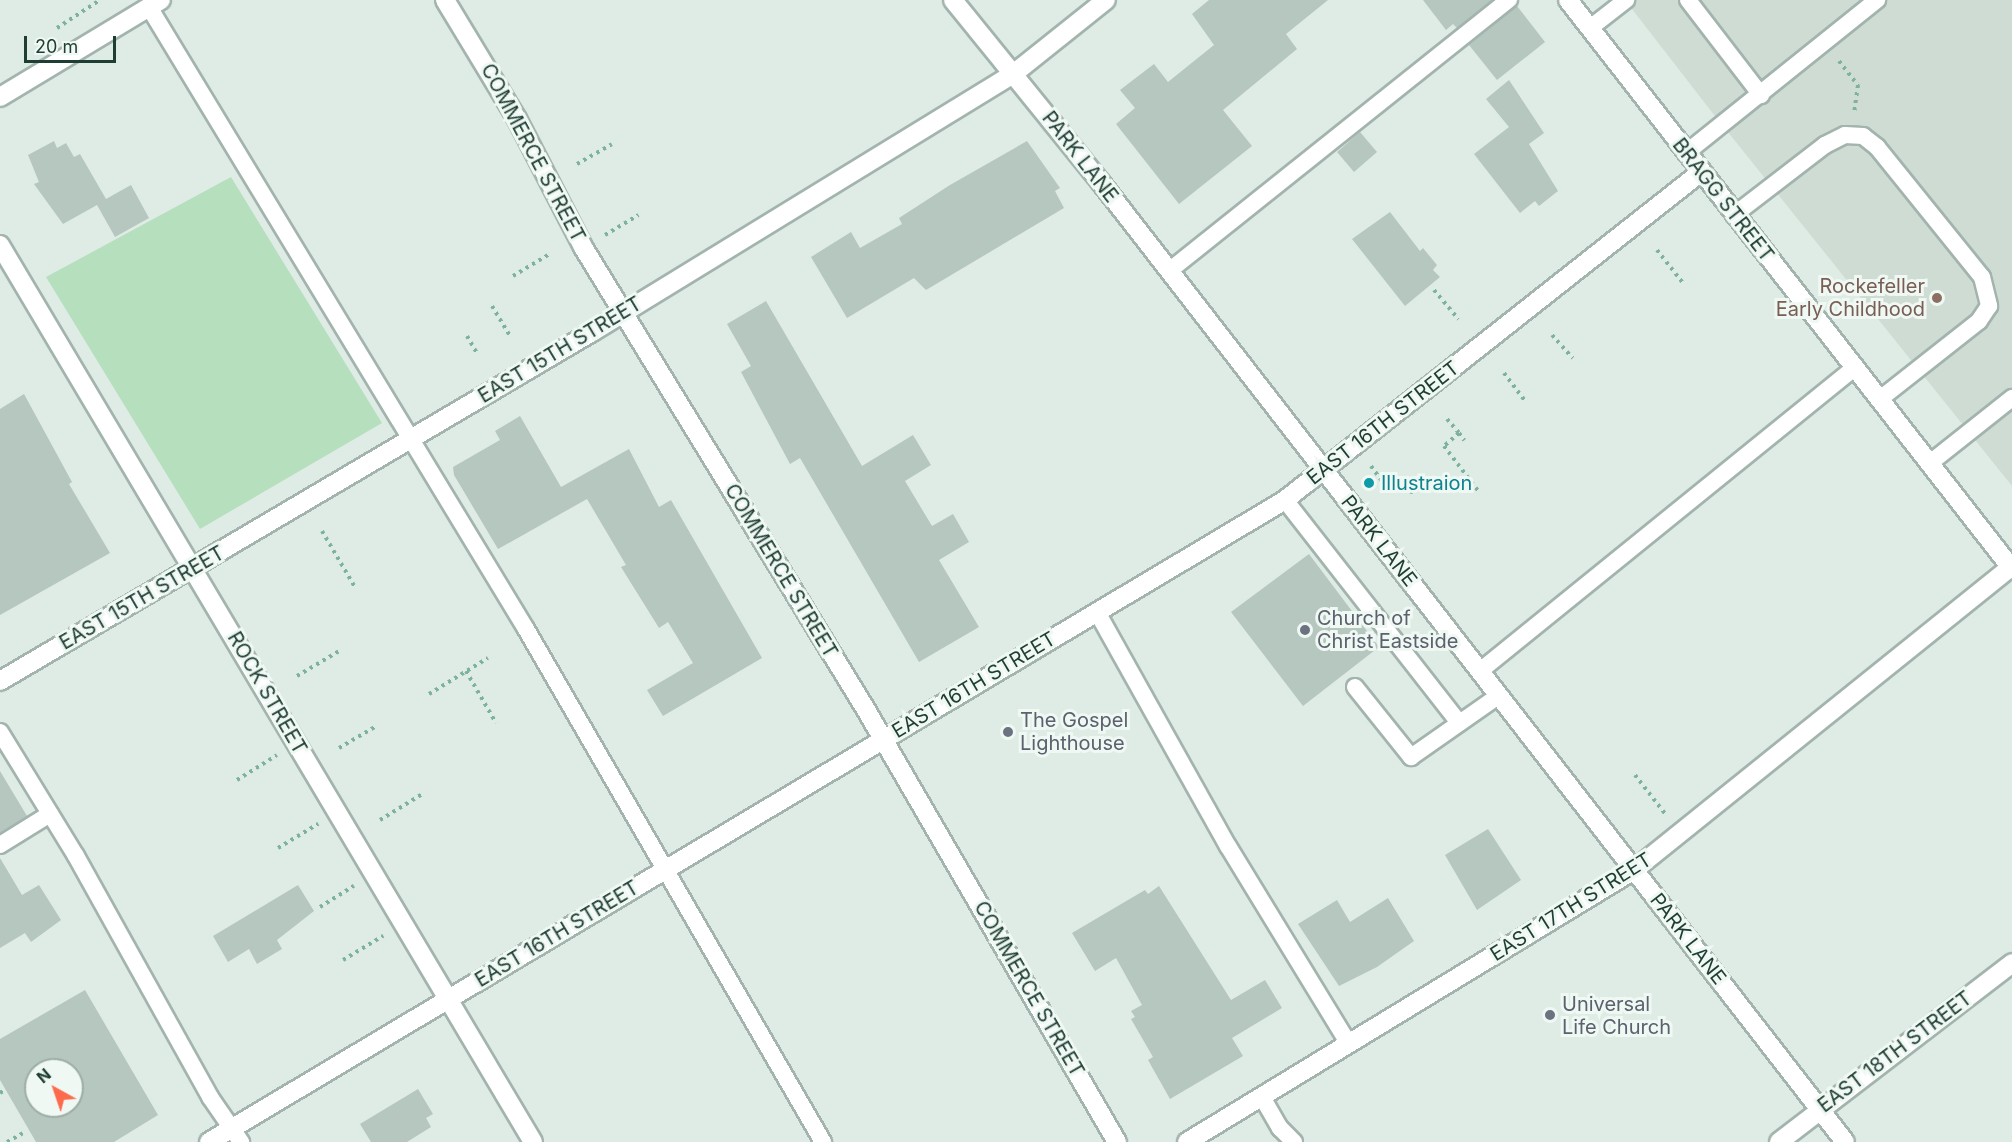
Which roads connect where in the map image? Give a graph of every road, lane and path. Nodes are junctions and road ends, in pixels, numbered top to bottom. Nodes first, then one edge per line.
1 (100, 0) edge
2 (445, 0) edge
3 (953, 0) edge
4 (1106, 0) edge
5 (1509, 0) edge
6 (1568, 0) edge
7 (1626, 0) edge
8 (1688, 0) edge
9 (1876, 0) edge
10 (155, 4) edge
11 (57, 28) dead end
12 (1590, 28) junction
13 (1836, 59) dead end
14 (1012, 75) junction
15 (1761, 95) junction
16 (0, 97) edge
17 (1851, 136) junction
18 (612, 144) dead end
19 (1686, 153) junction
20 (577, 164) dead end
21 (1701, 172) junction
22 (639, 215) dead end
23 (1734, 215) junction
24 (0, 245) edge
25 (583, 247) junction
26 (1657, 249) dead end
27 (548, 255) dead end
28 (1169, 271) junction
29 (513, 276) dead end
30 (1683, 283) dead end
31 (1434, 290) dead end
32 (492, 306) dead end
33 (622, 312) junction
34 (1458, 319) dead end
35 (1552, 335) dead end
36 (467, 336) dead end
37 (510, 336) dead end
38 (478, 355) dead end
39 (1573, 358) dead end
40 (1855, 367) junction
41 (1504, 373) dead end
42 (2012, 398) edge
43 (1880, 399) junction
44 (1526, 402) dead end
45 (1447, 419) dead end
46 (1459, 433) junction
47 (411, 438) junction
48 (1464, 440) dead end
49 (1930, 463) junction
50 (1371, 466) dead end
51 (1325, 470) junction
52 (1413, 492) dead end
53 (1479, 492) dead end
54 (1285, 500) junction
55 (321, 531) dead end
56 (194, 567) junction
57 (2012, 568) edge
58 (356, 589) dead end
59 (1097, 612) junction
60 (341, 650) dead end
61 (488, 658) dead end
62 (466, 672) junction
63 (1480, 672) junction
64 (297, 676) dead end
65 (0, 681) edge
66 (1355, 687) dead end
67 (429, 694) dead end
68 (1498, 696) junction
69 (496, 723) dead end
70 (1459, 723) junction
71 (375, 727) dead end
72 (0, 732) edge
73 (883, 739) junction
74 (296, 744) junction
75 (339, 748) dead end
76 (1635, 775) dead end
77 (237, 780) dead end
78 (424, 793) dead end
79 (336, 813) junction
80 (50, 814) junction
81 (1666, 816) dead end
82 (380, 820) dead end
83 (0, 845) edge
84 (278, 848) dead end
85 (664, 870) junction
86 (1634, 870) junction
87 (373, 875) junction
88 (320, 907) dead end
89 (404, 923) junction
90 (343, 960) dead end
91 (2012, 963) edge
92 (449, 999) junction
93 (1349, 1044) junction
94 (1262, 1097) junction
95 (1820, 1109) junction
96 (25, 1132) dead end
97 (237, 1135) edge
98 (7, 1142) edge
99 (209, 1142) edge
100 (533, 1142) edge
101 (823, 1142) edge
102 (1117, 1142) edge
103 (1187, 1142) edge
104 (1294, 1142) edge
105 (1779, 1142) edge
106 (1845, 1142) edge

1 - 11 path
2 - 25 street, COMMERCE STREET
3 - 14 street, PARK LANE
4 - 14 street, EAST 15TH STREET
5 - 28 lane
6 - 12 street, BRAGG STREET
7 - 12 lane
8 - 15 lane
9 - 15 lane
10 - 16 street
10 - 47 lane
12 - 19 street, BRAGG STREET
13 - 17 path
14 - 28 street, PARK LANE
14 - 33 street, EAST 15TH STREET
15 - 19 lane
17 - 23 lane
17 - 43 lane
18 - 20 path
19 - 21 street, BRAGG STREET
21 - 23 street, BRAGG STREET
21 - 51 street, EAST 16TH STREET
22 - 25 path
23 - 40 street, BRAGG STREET
24 - 56 street, ROCK STREET
25 - 33 street, COMMERCE STREET
26 - 30 path
27 - 29 path
28 - 51 street, PARK LANE
31 - 34 path
32 - 37 path
33 - 47 street, EAST 15TH STREET
33 - 73 street, COMMERCE STREET
35 - 39 path
36 - 38 path
40 - 43 street, BRAGG STREET
40 - 63 lane
41 - 44 path
42 - 49 lane
43 - 49 street, BRAGG STREET
45 - 46 path
46 - 48 path
46 - 53 path
47 - 56 street, EAST 15TH STREET
47 - 85 lane
49 - 57 street, BRAGG STREET
50 - 52 path
51 - 54 street, EAST 16TH STREET
51 - 63 street, PARK LANE
54 - 59 street, EAST 16TH STREET
54 - 70 lane
55 - 58 path
56 - 65 street, EAST 15TH STREET
56 - 74 street, ROCK STREET
57 - 86 street, EAST 17TH STREET
59 - 73 street, EAST 16TH STREET
59 - 93 lane
60 - 64 path
61 - 62 path
62 - 67 path
62 - 69 path
63 - 68 street, PARK LANE
66 - 70 lane
68 - 70 lane
68 - 86 street, PARK LANE
71 - 75 path
72 - 80 lane
73 - 85 street, EAST 16TH STREET
73 - 102 street, COMMERCE STREET
74 - 77 path
74 - 79 street, ROCK STREET
76 - 81 path
78 - 82 path
79 - 84 path
79 - 87 street, ROCK STREET
80 - 83 lane
80 - 97 lane
85 - 92 street, EAST 16TH STREET
85 - 101 lane
86 - 93 street, EAST 17TH STREET
86 - 95 street, PARK LANE
87 - 88 path
87 - 89 street, ROCK STREET
89 - 90 path
89 - 92 street, ROCK STREET
91 - 95 street, EAST 18TH STREET
92 - 97 street, EAST 16TH STREET
92 - 100 street, ROCK STREET
93 - 94 street, EAST 17TH STREET
94 - 103 street, EAST 17TH STREET
94 - 104 lane
95 - 105 street, EAST 18TH STREET
95 - 106 street, PARK LANE
96 - 98 path
97 - 99 street, EAST 16TH STREET

